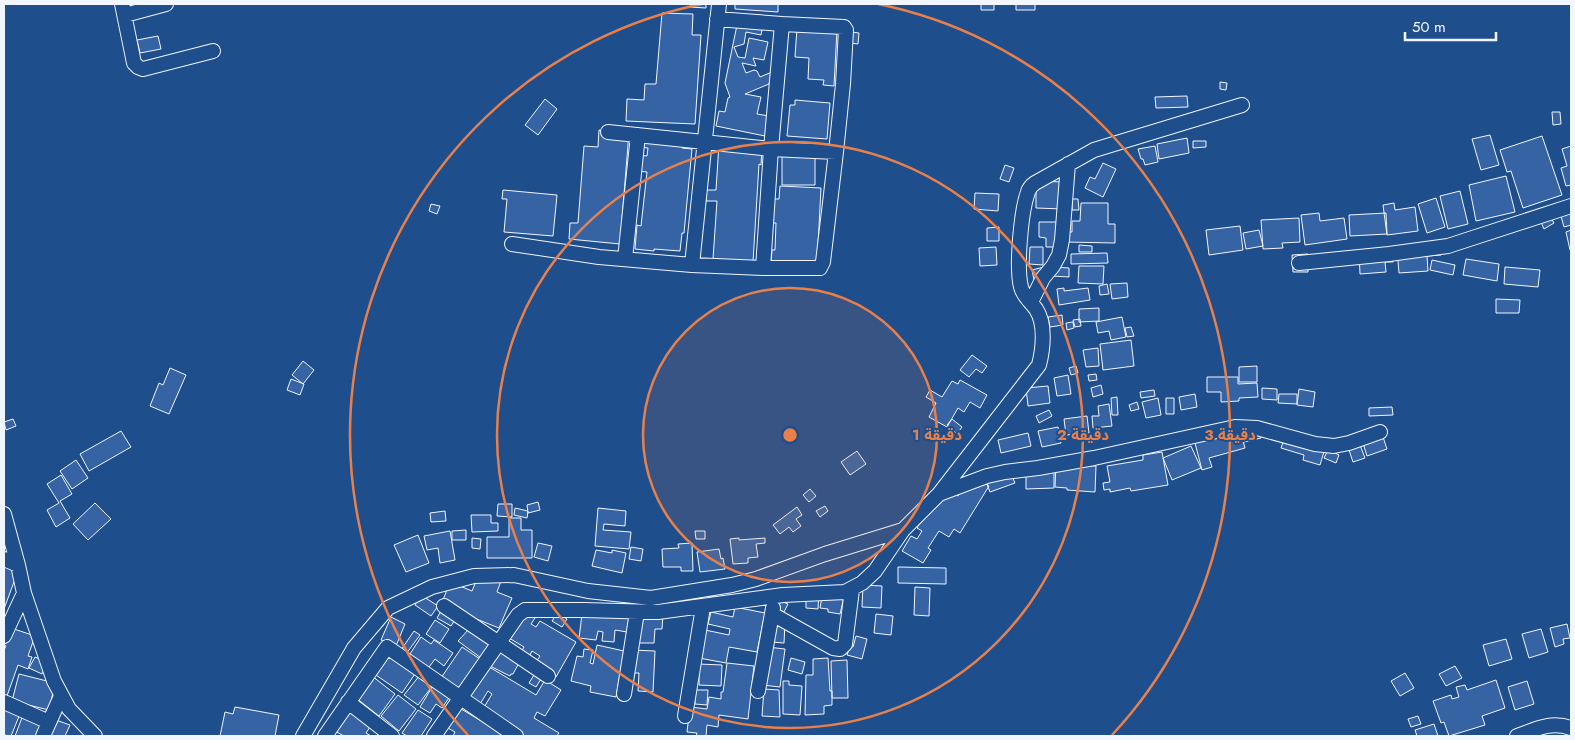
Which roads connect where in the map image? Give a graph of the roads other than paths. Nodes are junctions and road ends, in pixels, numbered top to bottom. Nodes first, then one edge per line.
1 (166, 4) edge
2 (719, 4) edge
3 (123, 10) edge
4 (717, 19) junction
5 (782, 24) junction
6 (213, 51) dead end
7 (1242, 105) dead end
8 (608, 132) dead end
9 (638, 135) junction
10 (705, 142) junction
11 (771, 149) junction
12 (836, 152) junction
13 (1068, 164) junction
14 (1571, 206) edge
15 (512, 244) dead end
16 (625, 259) junction
17 (1299, 263) dead end
18 (692, 265) junction
19 (763, 268) junction
20 (1030, 302) junction
21 (1380, 432) dead end
22 (939, 494) junction
23 (4, 514) edge
24 (903, 530) junction
25 (4, 559) edge
26 (18, 565) junction
27 (852, 590) junction
28 (24, 593) junction
29 (776, 596) junction
30 (444, 606) dead end
31 (703, 607) junction
32 (637, 612) junction
33 (772, 614) junction
34 (4, 633) edge
35 (499, 643) junction
36 (548, 676) dead end
37 (758, 690) dead end
38 (624, 694) dead end
39 (61, 696) junction
40 (460, 698) junction
41 (4, 702) edge
42 (348, 702) junction
43 (685, 716) dead end
44 (49, 722) junction
45 (1571, 728) edge
46 (44, 736) edge
47 (95, 736) edge
48 (303, 736) edge
49 (325, 736) edge
50 (392, 736) edge
51 (434, 736) edge
52 (516, 736) edge
53 (1517, 736) edge

1 - 3 street
2 - 4 street
3 - 6 street
4 - 5 street
4 - 10 street
5 - 11 street
5 - 12 street
7 - 13 street
8 - 9 street
9 - 10 street
9 - 16 street
10 - 11 street
10 - 18 street
11 - 12 street
11 - 19 street
12 - 19 street
13 - 20 street
13 - 20 street
14 - 17 street
15 - 16 street
16 - 18 street
18 - 19 street
20 - 22 street
21 - 22 street
22 - 24 street
23 - 26 street
24 - 27 street
24 - 48 street
25 - 26 street
26 - 28 street
27 - 29 street
27 - 33 street
28 - 34 street
28 - 39 street
29 - 31 street
29 - 33 street
30 - 35 street
31 - 32 street
31 - 43 street
32 - 35 street
32 - 38 street
33 - 37 street
35 - 36 street
35 - 40 street
39 - 44 street
39 - 47 street
40 - 42 street
40 - 51 street
40 - 52 street
41 - 44 street
42 - 49 street
42 - 50 street
44 - 46 street
45 - 53 street

